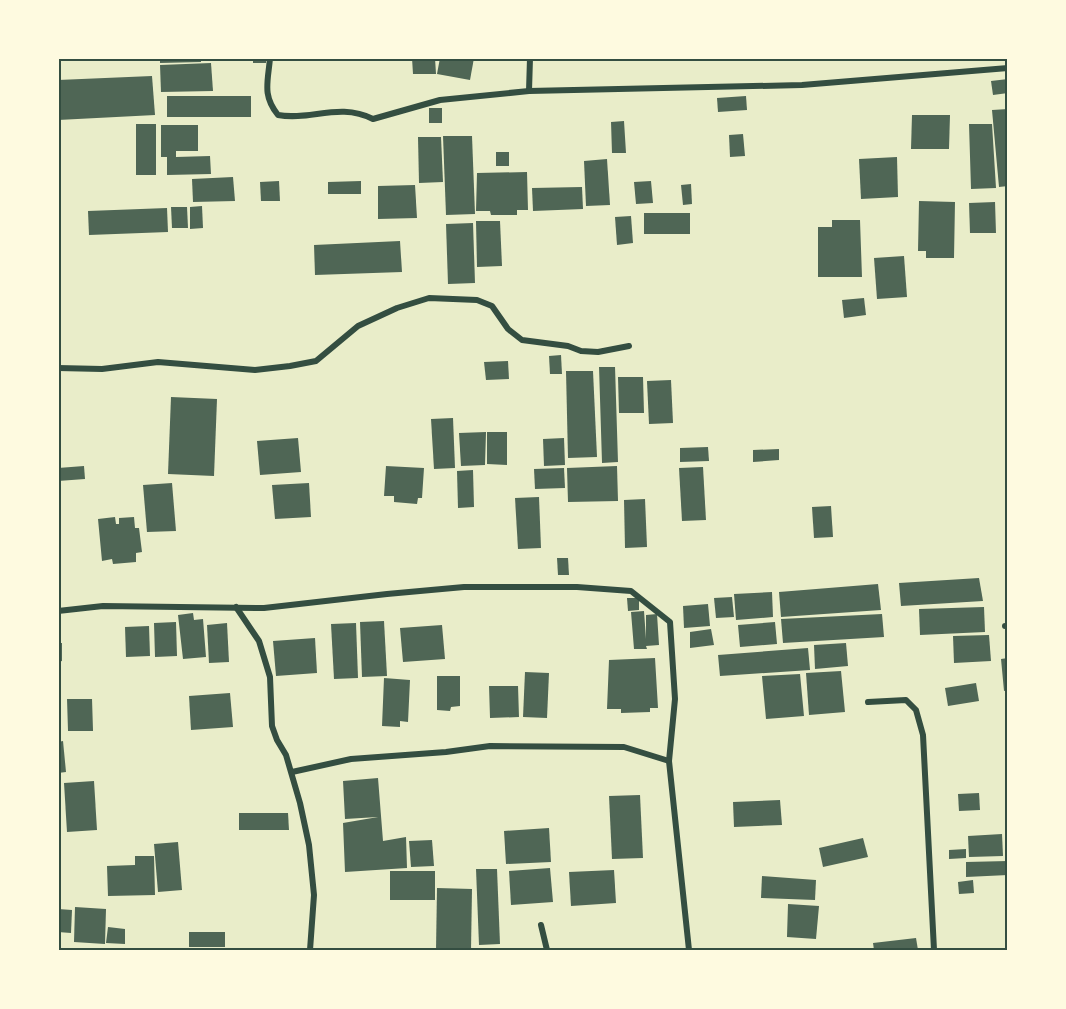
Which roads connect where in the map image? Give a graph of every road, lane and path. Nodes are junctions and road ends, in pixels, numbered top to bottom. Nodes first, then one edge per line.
1 (270, 58) edge
2 (530, 58) edge
3 (1008, 68) edge
4 (529, 91) junction
5 (629, 346) dead end
6 (58, 368) edge
7 (236, 607) junction
8 (58, 611) edge
9 (868, 702) dead end
10 (669, 761) junction
11 (292, 772) junction
12 (541, 925) dead end
13 (310, 951) edge
14 (547, 951) edge
15 (689, 951) edge
16 (934, 951) edge

1 - 4 street
2 - 4 street
3 - 4 street
5 - 6 street
7 - 8 street
7 - 10 street
7 - 11 street
9 - 16 street
10 - 11 street
10 - 15 street
11 - 13 street
12 - 14 street

